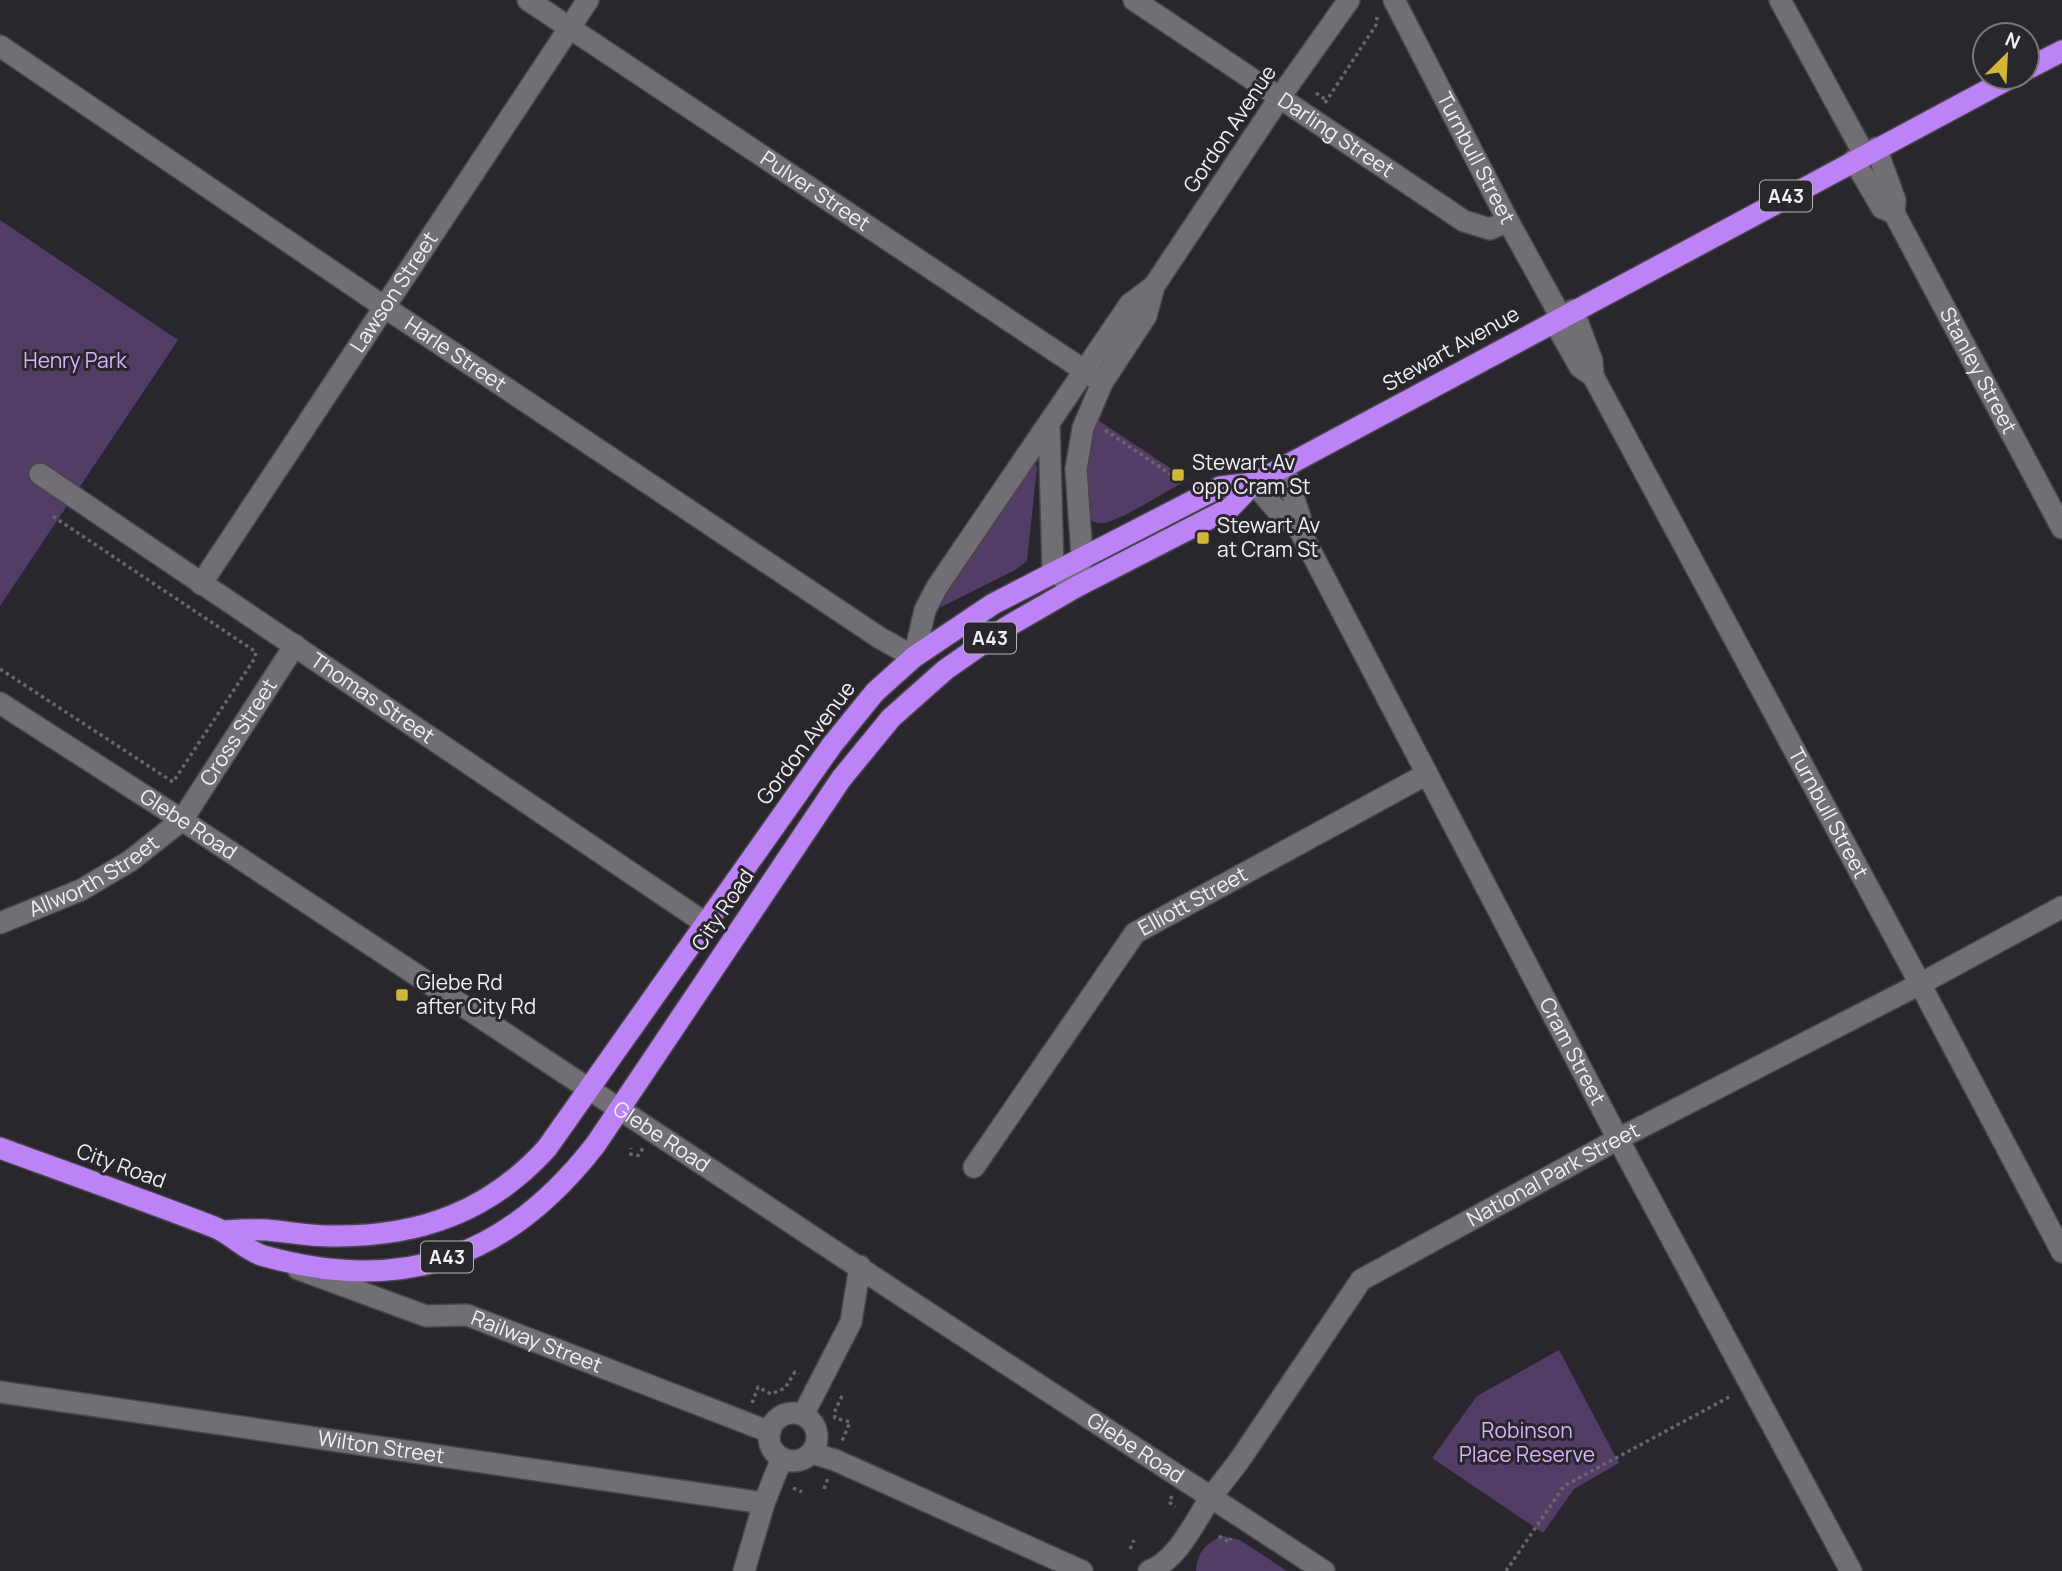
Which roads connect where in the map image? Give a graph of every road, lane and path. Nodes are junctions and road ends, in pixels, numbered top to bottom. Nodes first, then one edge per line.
1 (528, 0) edge
2 (588, 0) edge
3 (1134, 0) edge
4 (1349, 0) edge
5 (1394, 0) edge
6 (1780, 0) edge
7 (1377, 17) dead end
8 (569, 28) junction
9 (0, 46) edge
10 (2062, 51) edge
11 (2041, 62) edge
12 (1985, 91) edge
13 (1316, 93) dead end
14 (1280, 97) junction
15 (1865, 154) junction
16 (1508, 220) junction
17 (1154, 286) junction
18 (386, 308) junction
19 (1563, 316) junction
20 (1084, 370) junction
21 (1102, 383) junction
22 (1049, 424) junction
23 (1105, 430) dead end
24 (1284, 468) junction
25 (40, 474) dead end
26 (1173, 477) dead end
27 (1254, 483) junction
28 (51, 515) dead end
29 (2062, 528) edge
30 (1299, 529) junction
31 (1082, 557) junction
32 (1053, 571) junction
33 (201, 584) junction
34 (1076, 587) junction
35 (295, 645) junction
36 (914, 656) junction
37 (0, 668) edge
38 (0, 704) edge
39 (1427, 774) junction
40 (182, 820) junction
41 (2062, 907) edge
42 (0, 922) edge
43 (705, 923) junction
44 (1920, 984) junction
45 (589, 1088) junction
46 (620, 1108) junction
47 (1618, 1139) junction
48 (0, 1148) edge
49 (631, 1148) dead end
50 (643, 1148) dead end
51 (631, 1156) dead end
52 (637, 1157) dead end
53 (974, 1167) dead end
54 (224, 1231) junction
55 (2062, 1252) edge
56 (261, 1255) junction
57 (860, 1266) junction
58 (799, 1374) dead end
59 (0, 1392) edge
60 (842, 1396) dead end
61 (1731, 1396) dead end
62 (752, 1403) dead end
63 (803, 1415) junction
64 (770, 1432) junction
65 (842, 1441) dead end
66 (812, 1453) junction
67 (782, 1458) junction
68 (829, 1476) dead end
69 (793, 1489) dead end
70 (824, 1489) dead end
71 (802, 1492) dead end
72 (1172, 1496) dead end
73 (1211, 1497) junction
74 (764, 1503) junction
75 (1175, 1507) dead end
76 (1219, 1536) dead end
77 (1231, 1538) dead end
78 (1134, 1540) dead end
79 (1130, 1549) dead end
80 (744, 1571) edge
81 (1082, 1571) edge
82 (1152, 1571) edge
83 (1324, 1571) edge
84 (1506, 1571) edge
85 (1851, 1571) edge

1 - 8 street, Pulver Street
2 - 8 street, Lawson Street
3 - 14 street, Darling Street
4 - 14 street, Gordon Avenue
5 - 16 street, Turnbull Street
6 - 15 street, Stanley Street
7 - 13 path
8 - 18 street, Lawson Street
8 - 20 street, Pulver Street
9 - 18 street, Harle Street
10 - 11 highway
12 - 15 highway, Stewart Avenue / A43
14 - 16 street, Darling Street
14 - 17 street, Gordon Avenue
15 - 19 highway, Stewart Avenue / A43
15 - 29 street, Stanley Street
16 - 19 street, Turnbull Street
17 - 20 street, Gordon Avenue
17 - 21 street, Gordon Avenue
18 - 33 street, Lawson Street
18 - 36 street, Harle Street
19 - 24 highway, Stewart Avenue / A43
19 - 44 street, Turnbull Street
20 - 21 street, Pulver Street
20 - 22 street, Gordon Avenue
21 - 31 street, Gordon Avenue
22 - 32 street
22 - 36 street, Gordon Avenue
23 - 26 path
24 - 27 highway, Stewart Avenue / A43
24 - 30 street, Cram Street
25 - 33 street, Thomas Street
27 - 30 street, Cram Street
27 - 31 highway, Stewart Avenue / A43
27 - 34 highway, City Road / A43
28 - 37 path
30 - 39 street, Cram Street
31 - 32 highway, Stewart Avenue / A43
31 - 34 street, Gordon Avenue
32 - 34 street
32 - 36 highway, Stewart Avenue / A43
33 - 35 street, Thomas Street
34 - 46 highway, City Road / A43
35 - 40 street, Cross Street
35 - 43 street, Thomas Street
36 - 43 highway, Gordon Avenue / A43
38 - 40 street, Glebe Road
39 - 47 street, Cram Street
39 - 53 street, Elliott Street
40 - 42 street, Allworth Street
40 - 45 street, Glebe Road
41 - 44 street, National Park Street
43 - 45 highway, Gordon Avenue / A43
44 - 47 street, National Park Street
44 - 55 street, Turnbull Street
45 - 46 street, Glebe Road
45 - 54 highway, City Road / A43
46 - 56 highway, City Road / A43
46 - 57 street, Glebe Road
47 - 73 street, National Park Street
47 - 85 street, Cram Street
48 - 54 highway, City Road / A43
49 - 51 path
50 - 52 path
54 - 56 highway, City Road / A43
56 - 64 street, Railway Street
57 - 63 street
57 - 73 street, Glebe Road
58 - 62 path
59 - 74 street, Wilton Street
60 - 65 path
61 - 84 path
63 - 64 street
63 - 66 street
64 - 67 street
66 - 67 street
66 - 81 street
67 - 74 street
68 - 70 path
69 - 71 path
72 - 75 path
73 - 82 street, National Park Street
73 - 83 street, Glebe Road
74 - 80 street
76 - 77 path
78 - 79 path

